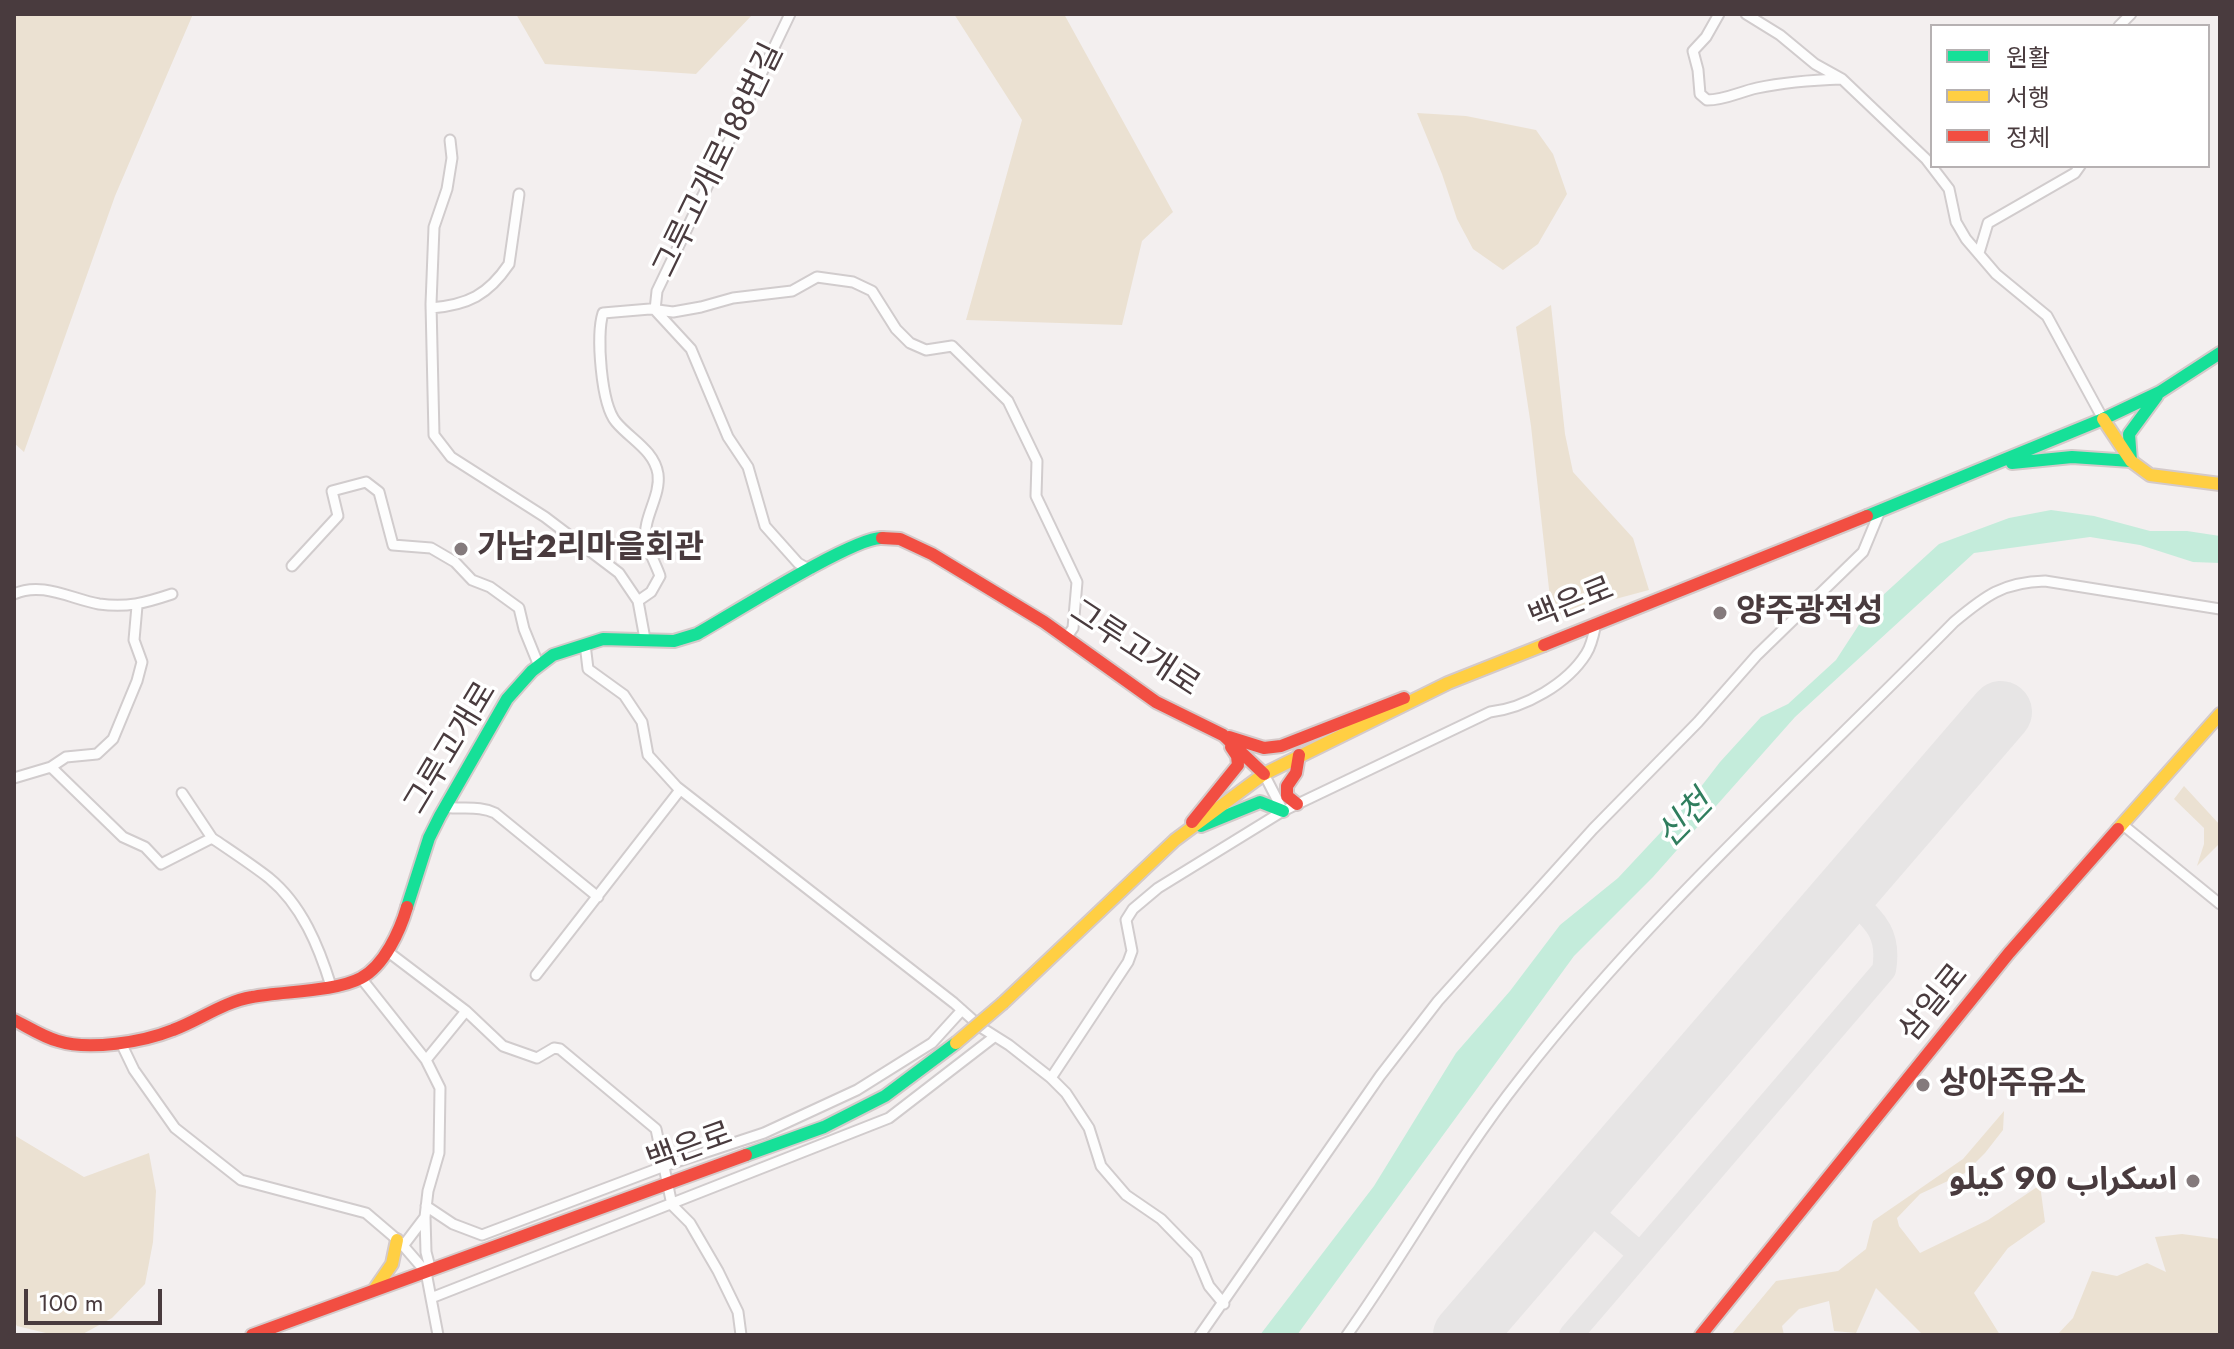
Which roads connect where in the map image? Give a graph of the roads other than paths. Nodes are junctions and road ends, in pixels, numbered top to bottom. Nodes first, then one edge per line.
1 (790, 14) edge
2 (1719, 14) edge
3 (1746, 14) edge
4 (1842, 79) junction
5 (450, 140) dead end
6 (1930, 164) edge
7 (1933, 168) edge
8 (2079, 168) edge
9 (519, 194) dead end
10 (1979, 253) junction
11 (431, 308) junction
12 (655, 310) junction
13 (2220, 353) edge
14 (2160, 392) junction
15 (2103, 419) junction
16 (2131, 461) junction
17 (1997, 465) junction
18 (2220, 484) edge
19 (1880, 511) junction
20 (292, 566) dead end
21 (810, 570) junction
22 (14, 594) edge
23 (172, 594) dead end
24 (638, 601) junction
25 (137, 606) junction
26 (2220, 609) edge
27 (1596, 623) junction
28 (1066, 638) junction
29 (645, 639) junction
30 (585, 644) junction
31 (539, 666) junction
32 (1448, 683) junction
33 (2220, 714) edge
34 (1223, 735) junction
35 (1299, 755) junction
36 (51, 767) junction
37 (1264, 774) junction
38 (14, 778) edge
39 (680, 790) junction
40 (182, 793) dead end
41 (1297, 804) junction
42 (445, 807) junction
43 (1283, 811) junction
44 (2123, 825) junction
45 (1183, 834) junction
46 (212, 838) junction
47 (598, 897) junction
48 (2220, 904) edge
49 (387, 951) junction
50 (536, 975) dead end
51 (361, 978) junction
52 (331, 986) junction
53 (962, 1010) junction
54 (466, 1011) junction
55 (14, 1020) edge
56 (994, 1037) junction
57 (121, 1043) junction
58 (426, 1060) junction
59 (1051, 1078) junction
60 (662, 1167) junction
61 (667, 1186) junction
62 (672, 1205) junction
63 (426, 1206) junction
64 (425, 1217) junction
65 (400, 1243) junction
66 (428, 1272) junction
67 (372, 1292) junction
68 (431, 1298) junction
69 (1224, 1304) junction
70 (252, 1335) edge
71 (438, 1335) edge
72 (741, 1335) edge
73 (1200, 1335) edge
74 (1347, 1335) edge
75 (1701, 1335) edge

1 - 12 street, 그루고개로188번길
2 - 4 street
3 - 4 street
4 - 6 street
5 - 11 street
7 - 10 street
8 - 10 street
9 - 11 street
10 - 15 street
11 - 24 street
12 - 21 street
12 - 24 street, 그루고개로188번길
12 - 28 street, 그루고개로188번길
13 - 14 main road, 백은로
14 - 15 main road, 백은로
14 - 16 main road
15 - 16 main road
15 - 17 main road, 백은로
16 - 17 main road
16 - 18 main road
17 - 19 main road, 백은로
19 - 27 main road, 백은로
19 - 69 street
20 - 31 street
21 - 28 main road, 그루고개로
21 - 29 main road, 그루고개로
22 - 25 street
23 - 25 street
24 - 29 street
25 - 36 street
26 - 74 street
27 - 32 main road, 백은로
27 - 41 street
28 - 34 main road, 그루고개로
29 - 30 main road, 그루고개로
30 - 31 main road, 그루고개로
30 - 39 street
31 - 42 main road, 그루고개로
32 - 34 main road
32 - 35 main road, 백은로
33 - 44 main road, 삼일로
34 - 37 main road, 그루고개로
34 - 45 main road
35 - 37 main road, 백은로
35 - 41 main road
36 - 38 street
36 - 46 street
37 - 43 street
37 - 45 main road, 백은로
39 - 47 street
39 - 53 street
40 - 46 street
41 - 43 street
42 - 47 street
42 - 49 main road, 그루고개로
43 - 45 main road
43 - 59 street
44 - 48 street
44 - 75 main road, 삼일로
45 - 61 main road, 백은로, bridge
46 - 52 street
47 - 50 street
49 - 51 main road, 그루고개로
49 - 54 street
51 - 52 main road
51 - 58 street
52 - 57 main road
53 - 56 street
53 - 60 street
54 - 58 street
54 - 60 street
55 - 57 main road
56 - 59 street
56 - 62 street
57 - 65 street
58 - 63 street
59 - 69 street
60 - 61 street
60 - 63 street
61 - 62 street
61 - 66 main road, 백은로
62 - 68 street
62 - 72 street
63 - 64 street
64 - 65 street
64 - 66 street
65 - 66 street
65 - 67 main road
66 - 67 main road, 백은로
66 - 68 street
67 - 70 main road, 백은로
68 - 71 street
69 - 73 street

